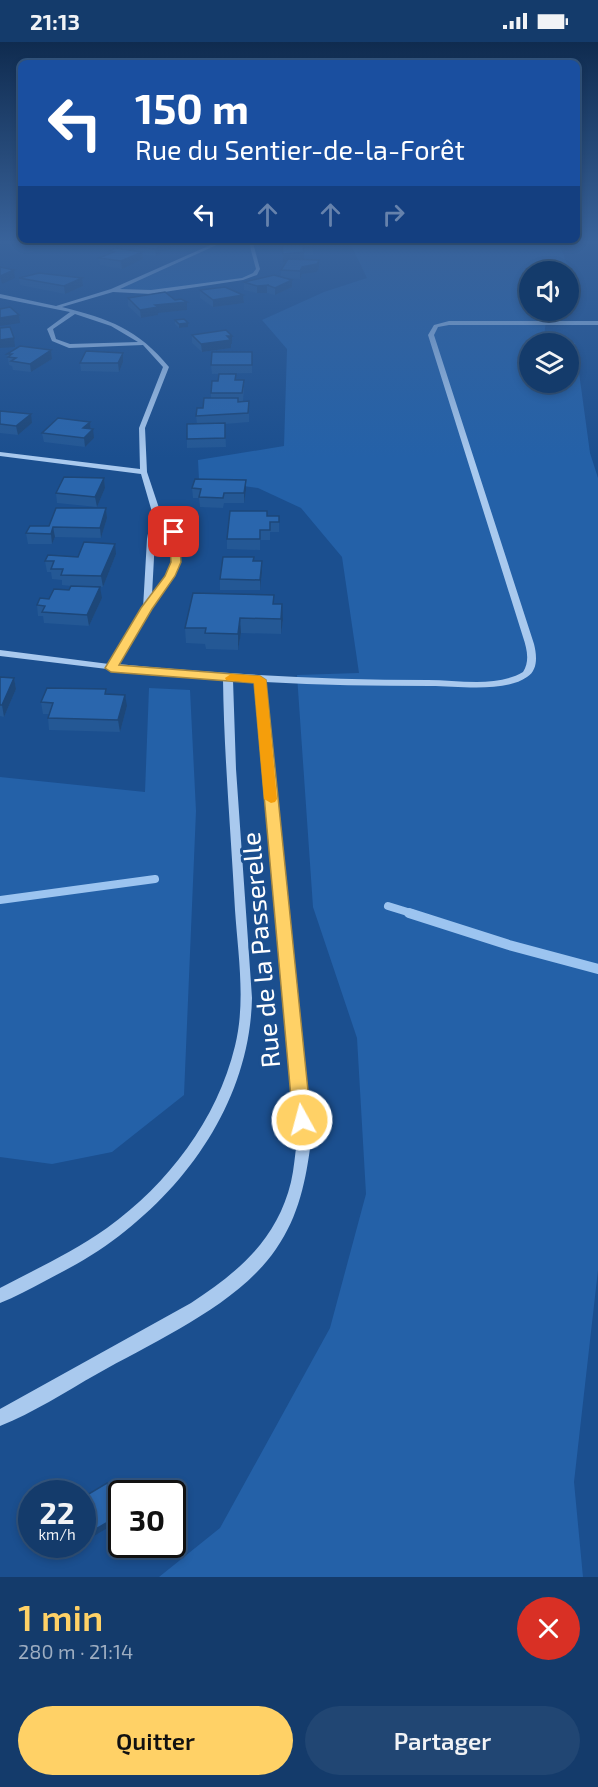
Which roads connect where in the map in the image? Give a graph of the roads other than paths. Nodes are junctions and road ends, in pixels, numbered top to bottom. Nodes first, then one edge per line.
1 (71, 315) edge
2 (78, 315) edge
3 (598, 323) edge
4 (144, 344) junction
5 (0, 454) edge
6 (144, 472) junction
7 (156, 512) junction
8 (147, 608) junction
9 (0, 653) edge
10 (111, 668) junction
11 (228, 678) junction
12 (260, 680) junction
13 (0, 1296) edge
14 (0, 1418) edge

1 - 4 street
2 - 4 street
3 - 12 street
4 - 6 street
5 - 6 street
6 - 7 street
7 - 8 street
7 - 8 street
8 - 10 street
9 - 10 street
10 - 11 street
11 - 12 street
11 - 13 street, Rue de la Passerelle
12 - 14 street, Rue de la Passerelle

